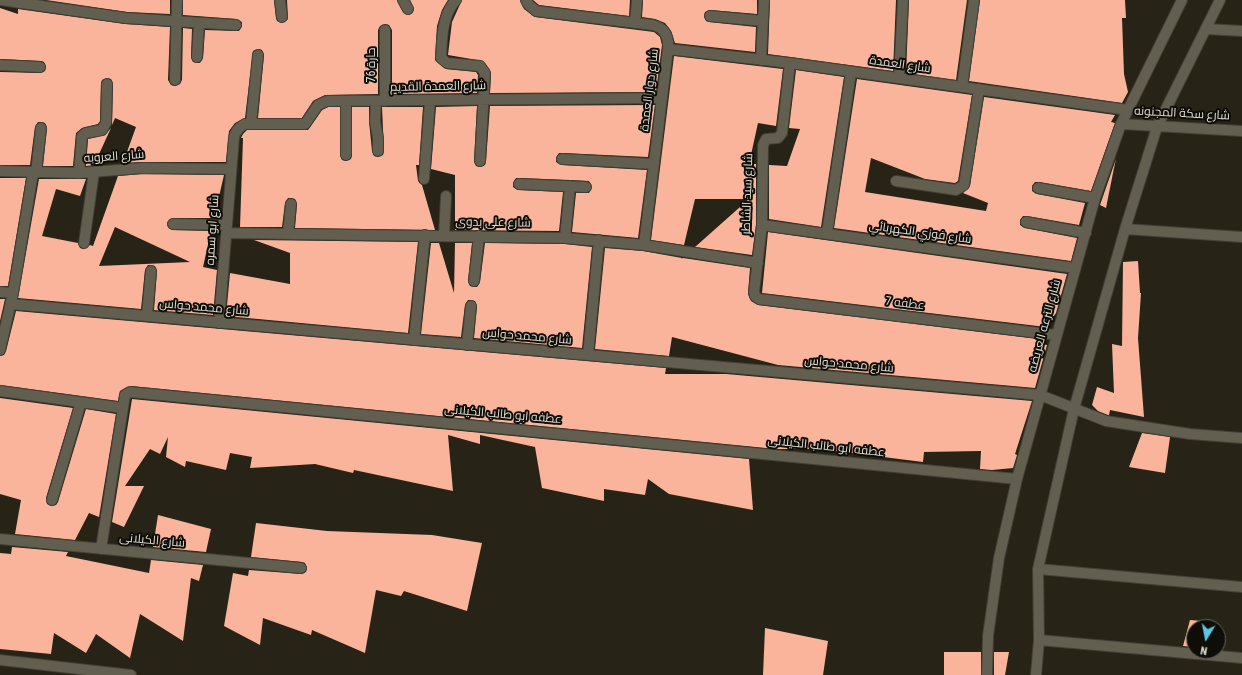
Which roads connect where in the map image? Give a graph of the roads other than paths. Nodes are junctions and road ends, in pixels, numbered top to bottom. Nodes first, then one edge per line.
1 (0, 0) edge
2 (177, 0) edge
3 (280, 0) edge
4 (456, 0) edge
5 (637, 0) edge
6 (764, 0) edge
7 (903, 0) edge
8 (974, 0) edge
9 (1182, 0) edge
10 (1220, 0) edge
11 (527, 2) edge
12 (710, 16) dead end
13 (282, 17) dead end
14 (177, 21) junction
15 (763, 21) junction
16 (199, 22) junction
17 (635, 23) junction
18 (236, 25) dead end
19 (1206, 29) junction
20 (385, 30) dead end
21 (1242, 32) edge
22 (668, 49) junction
23 (258, 55) dead end
24 (197, 57) dead end
25 (761, 60) junction
26 (790, 63) junction
27 (0, 64) edge
28 (40, 67) dead end
29 (851, 72) junction
30 (899, 78) junction
31 (175, 80) dead end
32 (107, 84) dead end
33 (962, 87) junction
34 (979, 90) junction
35 (662, 98) junction
36 (430, 100) junction
37 (484, 100) junction
38 (346, 101) junction
39 (380, 101) junction
40 (1128, 110) junction
41 (251, 124) junction
42 (1121, 124) junction
43 (1157, 127) junction
44 (41, 128) dead end
45 (1242, 131) edge
46 (378, 151) dead end
47 (346, 154) dead end
48 (562, 159) dead end
49 (480, 161) dead end
50 (654, 164) junction
51 (231, 169) junction
52 (0, 171) edge
53 (94, 172) junction
54 (34, 173) junction
55 (79, 173) junction
56 (424, 179) dead end
57 (896, 181) dead end
58 (519, 184) dead end
59 (570, 186) junction
60 (586, 187) dead end
61 (1038, 188) dead end
62 (446, 196) dead end
63 (1095, 198) junction
64 (291, 204) dead end
65 (1026, 222) dead end
66 (173, 224) dead end
67 (762, 224) junction
68 (226, 229) junction
69 (1125, 229) junction
70 (827, 233) junction
71 (1086, 233) junction
72 (288, 234) junction
73 (425, 236) junction
74 (444, 236) junction
75 (479, 236) junction
76 (1242, 237) edge
77 (565, 238) junction
78 (600, 240) junction
79 (84, 243) dead end
80 (644, 245) junction
81 (758, 263) junction
82 (1075, 268) junction
83 (151, 271) dead end
84 (474, 281) dead end
85 (0, 292) edge
86 (754, 292) joint
87 (13, 293) junction
88 (11, 304) junction
89 (471, 306) dead end
90 (147, 316) junction
91 (219, 323) junction
92 (1056, 335) junction
93 (414, 340) junction
94 (467, 345) junction
95 (0, 350) edge
96 (588, 356) junction
97 (0, 391) edge
98 (1040, 395) junction
99 (81, 402) junction
100 (123, 408) junction
101 (1074, 409) junction
102 (1242, 438) edge
103 (1017, 479) junction
104 (52, 500) dead end
105 (0, 539) edge
106 (101, 549) junction
107 (301, 568) dead end
108 (1038, 569) junction
109 (1242, 587) edge
110 (1039, 640) junction
111 (1242, 658) edge
112 (0, 660) edge
113 (131, 675) edge
114 (987, 675) edge
115 (1036, 675) edge

1 - 14 street
2 - 14 street
3 - 13 street
4 - 37 street
5 - 17 street
6 - 15 street
7 - 30 street
8 - 33 street
9 - 40 street, شارع الترعه العريضه
10 - 19 street
11 - 17 street, شارع دوار العمدة
12 - 15 street
14 - 16 street
14 - 31 street
15 - 25 street
16 - 18 street
16 - 24 street
17 - 22 street, شارع دوار العمدة
19 - 21 street
19 - 43 street
20 - 39 street, حارة 76
22 - 25 street, شارع العمدة
22 - 35 street, شارع دوار العمدة
23 - 41 street
25 - 26 street, شارع العمدة
26 - 29 street, شارع العمدة
26 - 67 street, شارع سيد الشاطر
27 - 28 street
29 - 30 street, شارع العمدة
29 - 70 street
30 - 33 street, شارع العمدة
32 - 55 street
33 - 34 street, شارع العمدة
34 - 40 street, شارع العمدة
34 - 57 street
35 - 37 street, شارع العمدة القديم
35 - 50 street, شارع دوار العمدة
36 - 37 street, شارع العمدة القديم
36 - 39 street, شارع العمدة القديم
36 - 56 street
37 - 49 street
38 - 39 street, شارع العمدة القديم
38 - 41 street, شارع العمدة القديم
38 - 47 street
39 - 46 street, حارة 76
40 - 42 street, شارع الترعه العريضه
41 - 51 street, شارع ابو سمره
42 - 43 street, شارع سكة المجنونه
42 - 63 street, شارع الترعه العريضه
43 - 45 street, شارع سكة المجنونه
43 - 69 street
44 - 54 street
48 - 50 street
50 - 80 street, شارع دوار العمدة
51 - 53 street, شارع العروبه
51 - 68 street, شارع ابو سمره
52 - 54 street, شارع العروبه
53 - 55 street, شارع العروبه
53 - 79 street
54 - 55 street, شارع العروبه
54 - 87 street
58 - 59 street
59 - 60 street
59 - 77 street
61 - 63 street
62 - 74 street
63 - 71 street, شارع الترعه العريضه
64 - 72 street
65 - 71 street
66 - 68 street, شارع على بدوى
67 - 70 street, شارع فوزي الكهربائي
67 - 81 street, شارع سيد الشاطر
68 - 72 street, شارع على بدوى
68 - 91 street, شارع ابو سمره
69 - 76 street
69 - 101 street
70 - 82 street, شارع فوزي الكهربائي
71 - 82 street, شارع الترعه العريضه
72 - 73 street, شارع على بدوى
73 - 74 street, شارع على بدوى
73 - 93 street
74 - 75 street, شارع على بدوى
75 - 77 street, شارع على بدوى
75 - 84 street
77 - 78 street, شارع على بدوى
78 - 80 street, شارع على بدوى
78 - 96 street
80 - 81 street, شارع على بدوى
81 - 86 street, شارع سيد الشاطر
82 - 92 street, شارع الترعه العريضه
83 - 90 street
85 - 87 street
86 - 92 street, عطفه 7
87 - 88 street
88 - 90 street, شارع محمد حواس
88 - 95 street
89 - 94 street
90 - 91 street, شارع محمد حواس
91 - 93 street, شارع محمد حواس
92 - 98 street, شارع الترعه العريضه
93 - 94 street, شارع محمد حواس
94 - 96 street, شارع محمد حواس
96 - 98 street, شارع محمد حواس
97 - 99 street
98 - 101 street, شارع محمد حواس
98 - 103 street, شارع الترعه العريضه
99 - 100 street
99 - 104 street
100 - 103 street, عطفه ابو طالب الكيلانى
100 - 106 street
101 - 102 street, شارع محمد حواس
101 - 108 street
103 - 114 street, شارع الترعه العريضه
105 - 106 street, شارع الكيلانى
106 - 107 street, شارع الكيلانى
108 - 109 street
108 - 110 street
110 - 111 street
110 - 115 street
112 - 113 street

